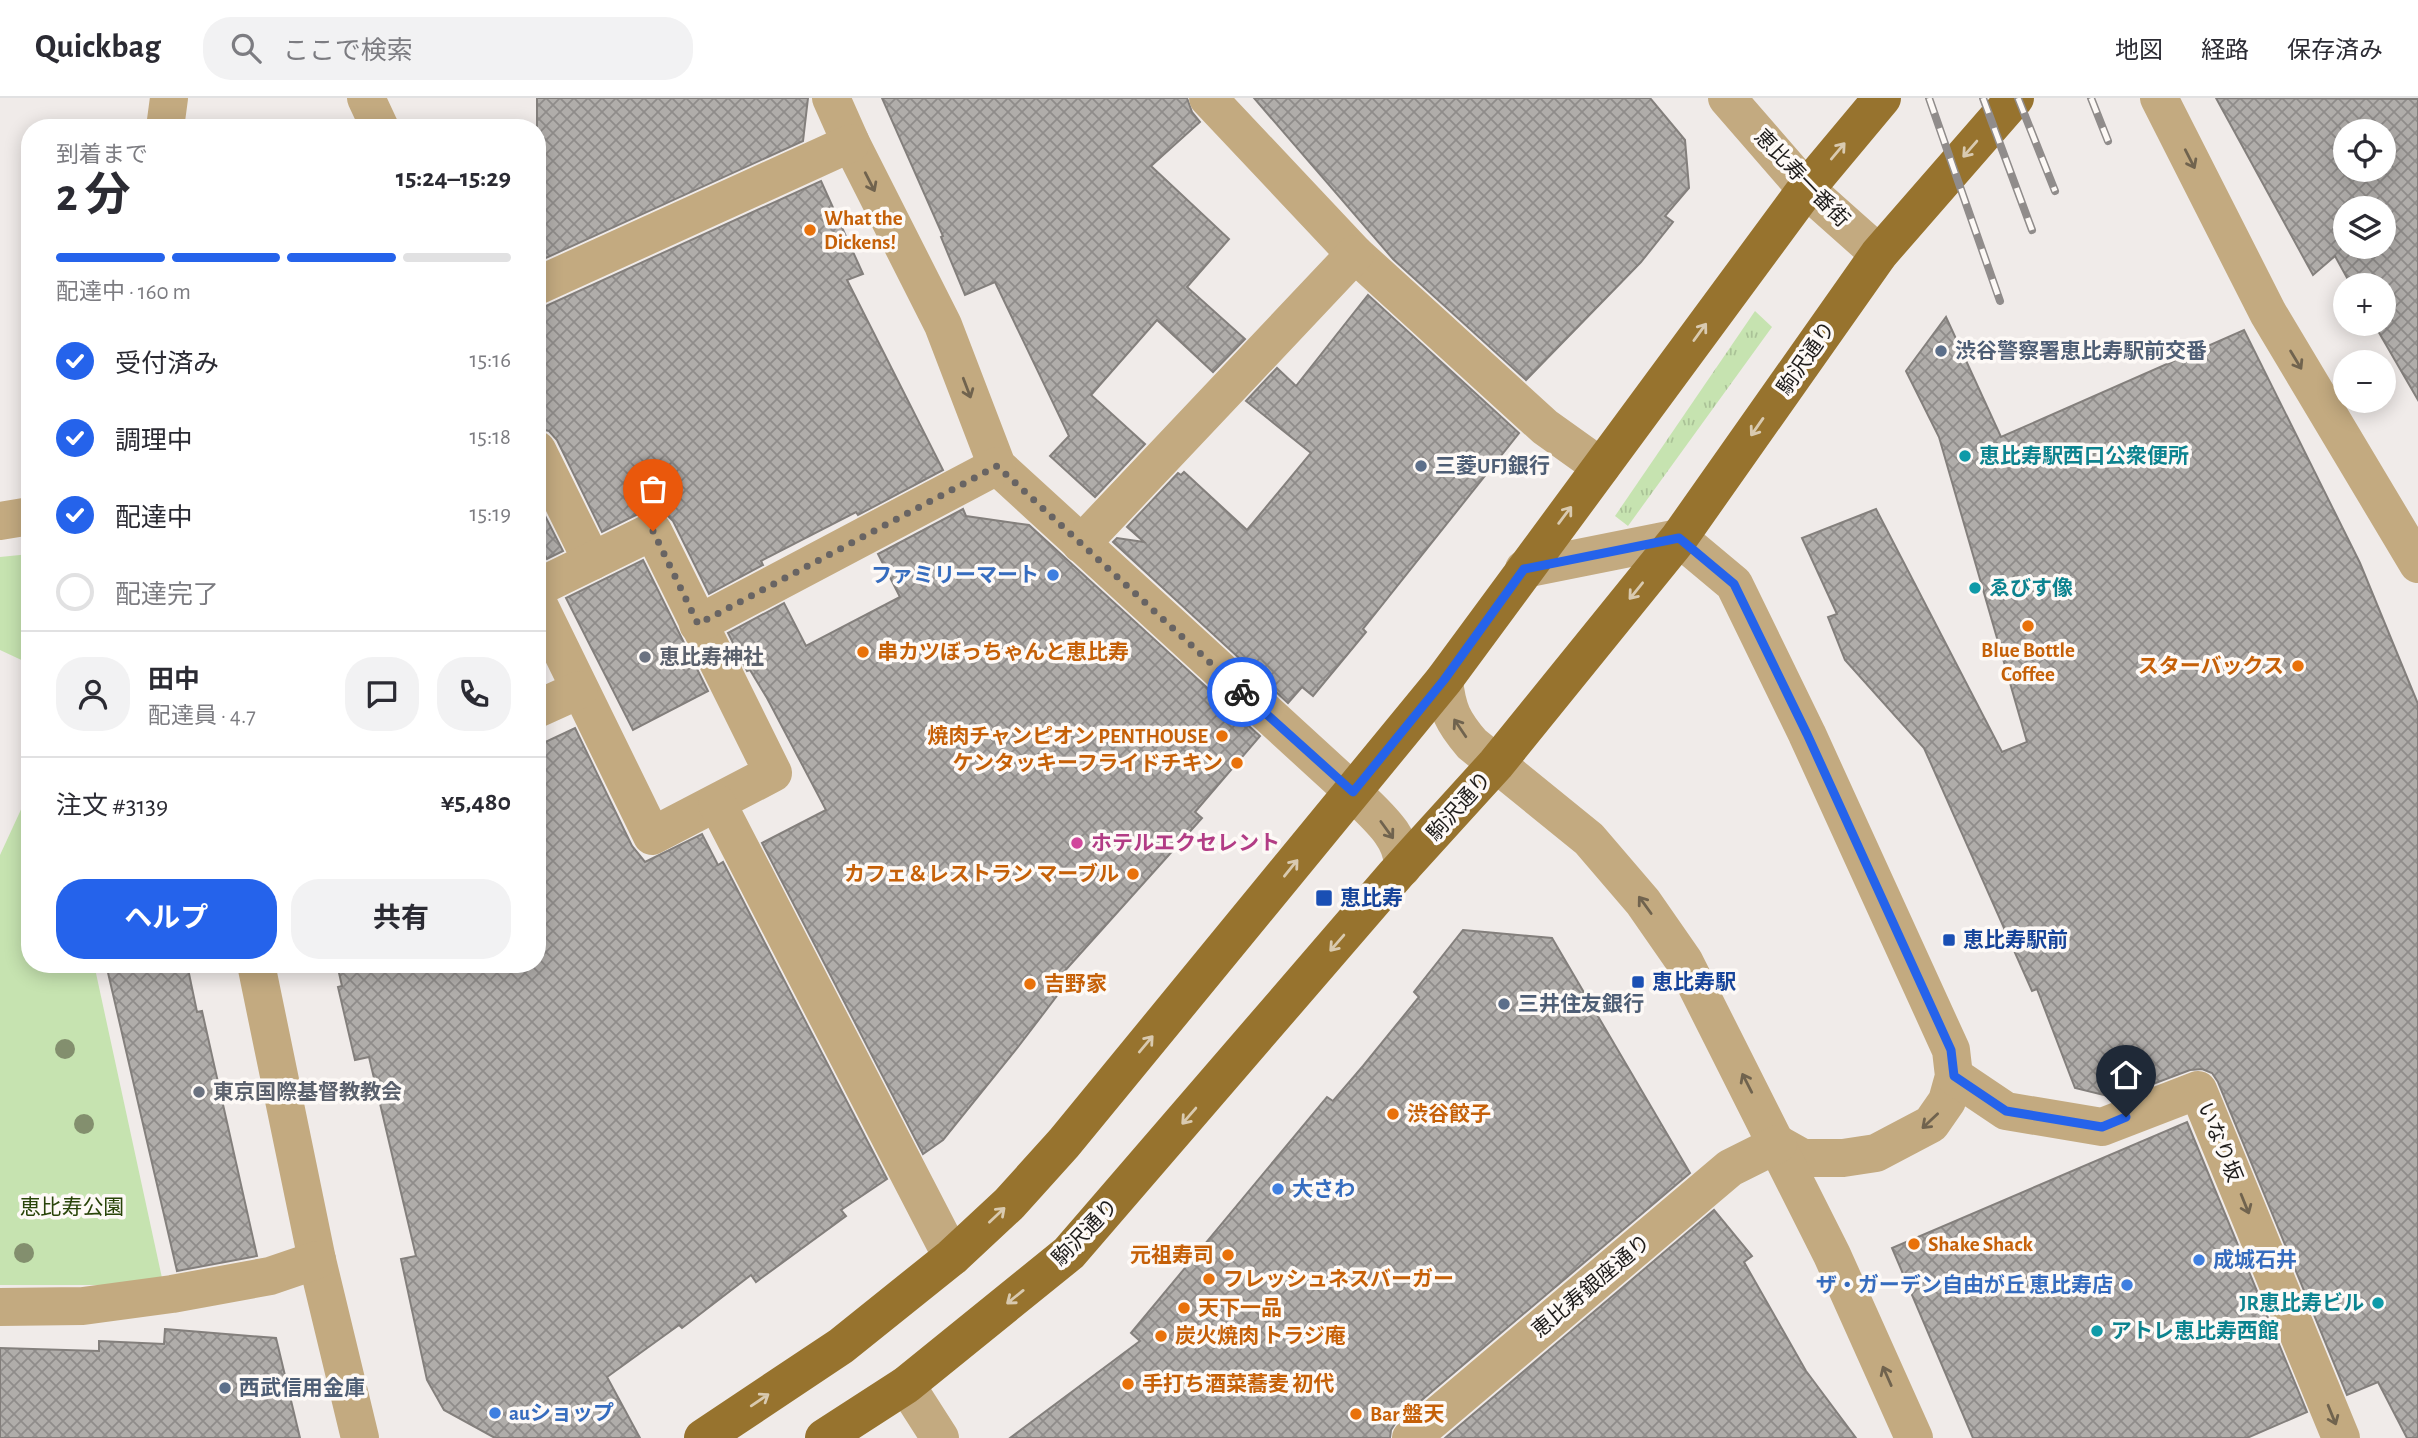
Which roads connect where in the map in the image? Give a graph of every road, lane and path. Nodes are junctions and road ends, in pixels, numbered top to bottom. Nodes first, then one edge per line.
1 (169, 98) edge
2 (366, 98) edge
3 (831, 98) edge
4 (1208, 98) edge
5 (1727, 98) edge
6 (1882, 98) edge
7 (2015, 98) edge
8 (2159, 98) edge
9 (167, 119) edge
10 (376, 119) edge
11 (851, 143) junction
12 (1806, 189) junction
13 (1355, 254) junction
14 (1879, 254) junction
15 (546, 282) edge
16 (997, 466) junction
17 (1601, 467) junction
18 (546, 468) edge
19 (21, 518) edge
20 (0, 521) edge
21 (1679, 538) junction
22 (1081, 544) junction
23 (592, 561) junction
24 (2418, 564) edge
25 (1524, 569) junction
26 (546, 584) edge
27 (546, 620) edge
28 (698, 624) junction
29 (1444, 680) junction
30 (579, 690) junction
31 (546, 705) edge
32 (1496, 764) junction
33 (1353, 792) junction
34 (717, 803) junction
35 (1402, 868) junction
36 (258, 973) edge
37 (1954, 1076) junction
38 (1778, 1144) junction
39 (952, 1257) junction
40 (317, 1260) junction
41 (0, 1307) edge
42 (906, 1385) junction
43 (360, 1438) edge
44 (703, 1438) edge
45 (824, 1438) edge
46 (940, 1438) edge
47 (1411, 1438) edge
48 (1914, 1438) edge
49 (2341, 1438) edge

1 - 9 street
2 - 10 street
3 - 11 street
4 - 13 street
5 - 12 street, 恵比寿一番街
12 -> 6 main road
7 -> 14 main road, 駒沢通り
8 -> 24 street
11 - 15 street
11 -> 16 street
12 - 14 street, 恵比寿一番街
17 -> 12 main road
13 - 17 street
13 - 22 street
14 -> 21 main road, 駒沢通り
16 - 22 street
16 - 28 street
25 -> 17 main road
18 - 23 street
19 - 20 street
21 - 25 street
21 -> 32 main road, 駒沢通り
21 - 37 street
22 - 33 street
23 - 26 street
23 - 28 street
25 - 29 main road
27 - 30 street
28 - 34 street
32 -> 29 street
29 - 33 main road
30 - 31 street
30 - 34 street
32 - 35 main road, 駒沢通り
38 -> 32 street
33 -> 35 street
39 -> 33 main road
34 - 39 street
35 -> 42 main road, 駒沢通り
36 - 40 street
37 -> 38 street
37 -> 49 street, いなり坂
38 - 47 street, 恵比寿銀座通り
48 -> 38 street
44 -> 39 main road
40 - 41 street
40 - 43 street
42 - 45 main road, 駒沢通り
42 - 46 street

